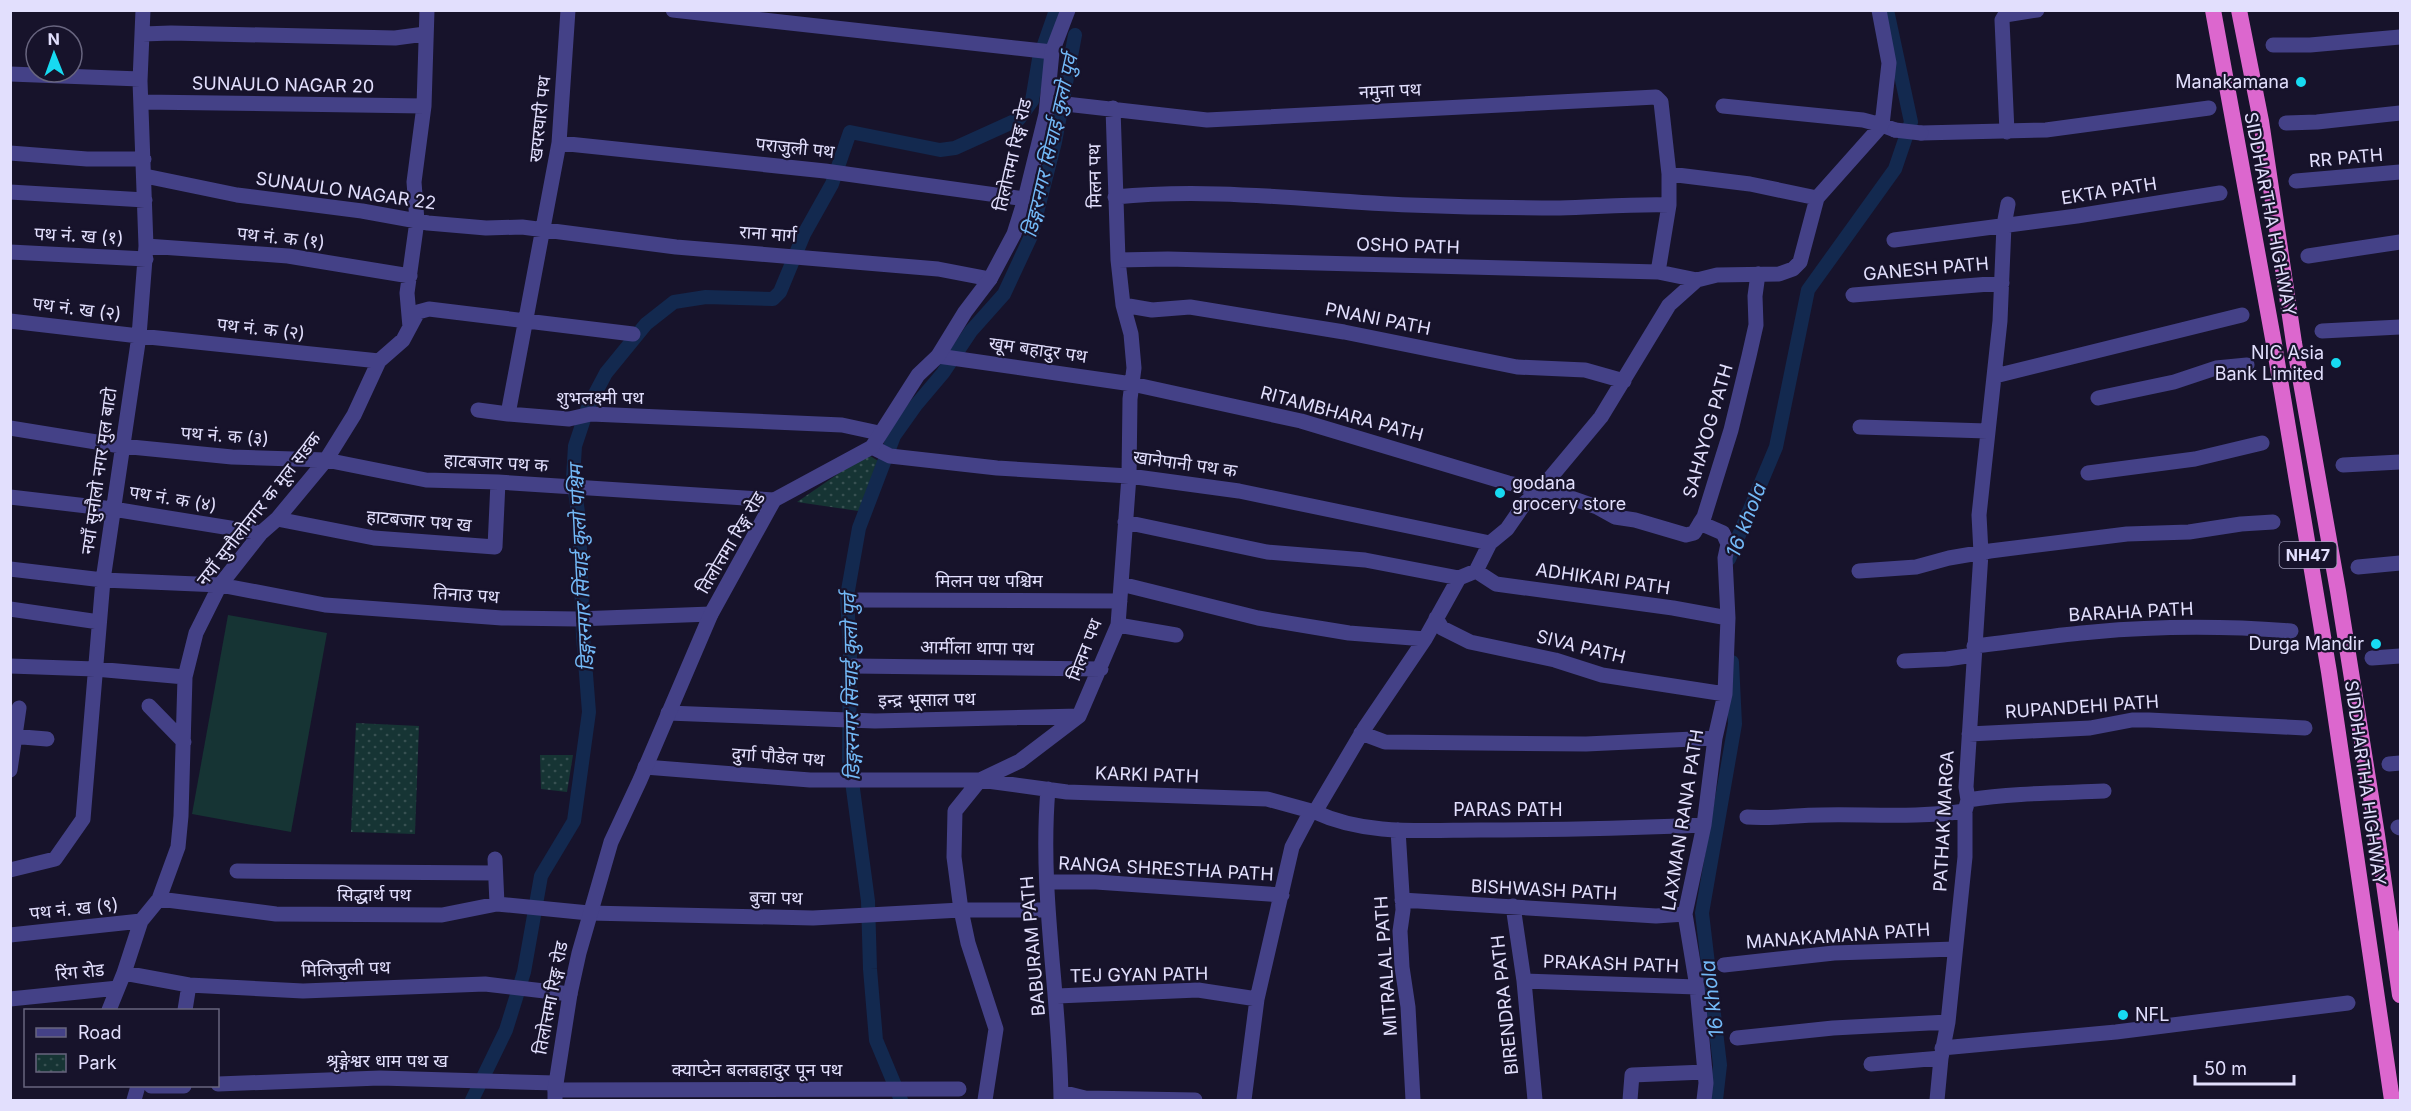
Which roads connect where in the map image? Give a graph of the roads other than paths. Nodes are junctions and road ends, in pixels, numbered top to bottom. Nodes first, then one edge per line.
1 (143, 10) edge
2 (427, 10) edge
3 (568, 10) edge
4 (673, 10) edge
5 (1068, 10) edge
6 (1879, 10) edge
7 (2037, 10) edge
8 (2213, 10) edge
9 (2239, 10) edge
10 (143, 34) junction
11 (425, 34) junction
12 (2400, 37) edge
13 (2273, 45) dead end
14 (1051, 52) junction
15 (10, 74) edge
16 (140, 79) junction
17 (142, 102) junction
18 (1048, 102) junction
19 (424, 106) junction
20 (1723, 106) dead end
21 (1113, 108) junction
22 (2209, 108) dead end
23 (2400, 113) edge
24 (2286, 123) dead end
25 (1888, 127) junction
26 (2007, 132) junction
27 (559, 143) junction
28 (10, 153) edge
29 (144, 159) junction
30 (2400, 172) edge
31 (1669, 174) junction
32 (145, 177) junction
33 (2296, 181) dead end
34 (10, 192) edge
35 (2220, 193) dead end
36 (1115, 197) junction
37 (1817, 198) junction
38 (1025, 199) junction
39 (145, 200) junction
40 (2008, 204) dead end
41 (1669, 205) junction
42 (417, 221) junction
43 (2004, 225) junction
44 (544, 230) junction
45 (1894, 240) dead end
46 (2400, 242) edge
47 (10, 252) edge
48 (146, 252) junction
49 (2308, 256) dead end
50 (1118, 260) junction
51 (1658, 272) junction
52 (1758, 274) junction
53 (410, 276) junction
54 (990, 279) junction
55 (1697, 280) junction
56 (2002, 283) junction
57 (1853, 295) dead end
58 (1123, 304) junction
59 (2242, 315) dead end
60 (10, 321) edge
61 (525, 321) junction
62 (410, 327) junction
63 (2400, 327) edge
64 (2322, 331) dead end
65 (633, 334) dead end
66 (138, 336) junction
67 (939, 356) junction
68 (379, 361) junction
69 (2247, 364) dead end
70 (1995, 376) junction
71 (1624, 381) junction
72 (1132, 384) junction
73 (2098, 399) dead end
74 (478, 410) dead end
75 (508, 414) junction
76 (1860, 427) dead end
77 (10, 428) edge
78 (1987, 431) junction
79 (879, 433) junction
80 (2262, 444) dead end
81 (121, 446) junction
82 (872, 447) junction
83 (326, 460) junction
84 (2400, 462) edge
85 (2343, 465) dead end
86 (2088, 473) dead end
87 (1128, 476) junction
88 (498, 482) junction
89 (1540, 490) junction
90 (10, 497) edge
91 (774, 500) junction
92 (113, 509) junction
93 (277, 519) junction
94 (1125, 522) junction
95 (2273, 522) dead end
96 (1700, 523) junction
97 (261, 533) junction
98 (1490, 543) junction
99 (1983, 549) junction
100 (2400, 563) edge
101 (2358, 567) dead end
102 (10, 569) edge
103 (1476, 571) junction
104 (1859, 571) dead end
105 (1459, 578) junction
106 (103, 580) junction
107 (1121, 584) junction
108 (220, 585) junction
109 (859, 600) dead end
110 (1120, 601) junction
111 (10, 609) edge
112 (711, 614) junction
113 (1436, 618) junction
114 (1728, 618) junction
115 (99, 622) junction
116 (1118, 625) junction
117 (2291, 631) dead end
118 (1176, 635) dead end
119 (1425, 639) junction
120 (1974, 651) junction
121 (2400, 656) edge
122 (2372, 658) dead end
123 (1904, 661) dead end
124 (10, 666) edge
125 (853, 666) dead end
126 (95, 669) junction
127 (1101, 669) junction
128 (185, 676) junction
129 (1725, 694) junction
130 (149, 706) dead end
131 (19, 708) dead end
132 (668, 713) junction
133 (1079, 716) junction
134 (2305, 728) dead end
135 (1361, 733) junction
136 (1969, 734) junction
137 (13, 737) edge
138 (1715, 738) junction
139 (47, 739) dead end
140 (184, 742) junction
141 (645, 767) junction
142 (10, 770) edge
143 (980, 780) junction
144 (1048, 789) junction
145 (2104, 791) dead end
146 (1967, 805) junction
147 (1313, 811) junction
148 (1747, 817) dead end
149 (1704, 825) junction
150 (1398, 830) junction
151 (10, 870) edge
152 (237, 871) dead end
153 (1047, 882) junction
154 (1282, 895) junction
155 (159, 899) junction
156 (1402, 900) junction
157 (502, 904) junction
158 (1513, 906) junction
159 (962, 910) junction
160 (1048, 910) junction
161 (589, 913) junction
162 (1685, 914) junction
163 (141, 921) junction
164 (10, 935) edge
165 (1955, 949) junction
166 (1724, 965) dead end
167 (124, 973) junction
168 (1524, 981) junction
169 (189, 985) junction
170 (1697, 987) junction
171 (118, 988) junction
172 (570, 994) junction
173 (2400, 995) edge
174 (1057, 996) junction
175 (10, 999) edge
176 (1257, 999) junction
177 (2348, 1003) dead end
178 (110, 1009) edge
179 (185, 1009) edge
180 (1948, 1022) junction
181 (1737, 1038) dead end
182 (1941, 1053) junction
183 (1871, 1064) dead end
184 (1705, 1072) junction
185 (219, 1084) edge
186 (959, 1089) dead end
187 (555, 1091) edge
188 (1061, 1096) edge
189 (985, 1101) edge
190 (1195, 1101) edge
191 (1244, 1101) edge
192 (1413, 1101) edge
193 (1535, 1101) edge
194 (1630, 1101) edge
195 (1704, 1101) edge
196 (1937, 1101) edge
197 (2392, 1101) edge

1 - 10 street, नयाँ सुनौलो नगर मुल बाटो
2 - 11 street
3 - 27 street, खयरघारी पथ
4 - 14 street
5 - 14 street, तिलोत्तमा रिङ्ग रोड
6 - 25 street
7 - 26 street
8 - 197 highway, SIDDHARTHA HIGHWAY / NH47
9 - 173 highway, SIDDHARTHA HIGHWAY / NH47
10 - 11 street
10 - 16 street, नयाँ सुनौलो नगर मुल बाटो
11 - 19 street
12 - 13 street
14 - 18 street, तिलोत्तमा रिङ्ग रोड
15 - 16 street
16 - 17 street, नयाँ सुनौलो नगर मुल बाटो
17 - 19 street, SUNAULO NAGAR 20
17 - 29 street, नयाँ सुनौलो नगर मुल बाटो
18 - 21 street, नमुना पथ
18 - 38 street, तिलोत्तमा रिङ्ग रोड
19 - 42 street
20 - 25 street
21 - 31 street, नमुना पथ
21 - 36 street, मिलन पथ
22 - 26 street
23 - 24 street
25 - 26 street
25 - 37 street
27 - 38 street, पराजुली पथ
27 - 44 street, खयरघारी पथ
28 - 29 street
29 - 32 street, नयाँ सुनौलो नगर मुल बाटो
30 - 33 street, RR PATH
31 - 37 street
31 - 41 street
32 - 39 street, नयाँ सुनौलो नगर मुल बाटो
32 - 42 street, SUNAULO NAGAR 22
34 - 39 street
35 - 43 street, EKTA PATH
36 - 41 street
36 - 50 street, मिलन पथ
37 - 52 street
38 - 54 street, तिलोत्तमा रिङ्ग रोड
39 - 48 street, नयाँ सुनौलो नगर मुल बाटो
40 - 43 street, PATHAK MARGA
41 - 51 street
42 - 44 street, SUNAULO NAGAR 22
42 - 53 street
43 - 45 street, EKTA PATH
43 - 56 street, PATHAK MARGA
44 - 54 street, राना मार्ग
44 - 61 street
46 - 49 street
47 - 48 street, पथ नं. ख (१)
48 - 53 street, पथ नं. क (१)
48 - 66 street, नयाँ सुनौलो नगर मुल बाटो
50 - 51 street, OSHO PATH
50 - 58 street, मिलन पथ
51 - 55 street, OSHO PATH
52 - 55 street
52 - 96 street, SAHAYOG PATH
53 - 62 street
54 - 67 street, तिलोत्तमा रिङ्ग रोड
55 - 71 street
56 - 57 street, GANESH PATH
56 - 70 street, PATHAK MARGA
58 - 71 street, PNANI PATH
58 - 72 street, मिलन पथ
59 - 70 street
60 - 66 street, पथ नं. ख (२)
61 - 62 street
61 - 65 street
61 - 75 street
62 - 68 street
63 - 64 street
66 - 68 street, पथ नं. क (२)
66 - 81 street, नयाँ सुनौलो नगर मुल बाटो
67 - 72 street, खूम बहादुर पथ
67 - 79 street, तिलोत्तमा रिङ्ग रोड
68 - 83 street, नयाँ सुनौलोनगर क मूल सडक
69 - 73 street
70 - 78 street, PATHAK MARGA
71 - 89 street
72 - 87 street, मिलन पथ
72 - 89 street, RITAMBHARA PATH
74 - 75 street, शुभलक्ष्मी पथ
75 - 79 street, शुभलक्ष्मी पथ
76 - 78 street
77 - 81 street, पथ नं. क (३)
78 - 99 street, PATHAK MARGA
79 - 82 street, तिलोत्तमा रिङ्ग रोड
80 - 86 street
81 - 83 street, पथ नं. क (३)
81 - 92 street, नयाँ सुनौलो नगर मुल बाटो
82 - 87 street, खानेपानी पथ क
82 - 91 street, तिलोत्तमा रिङ्ग रोड
83 - 88 street, हाटबजार पथ क
83 - 93 street, नयाँ सुनौलोनगर क मूल सडक
84 - 85 street
87 - 94 street, मिलन पथ
87 - 98 street, खानेपानी पथ क
88 - 91 street, हाटबजार पथ क
88 - 93 street, हाटबजार पथ ख
89 - 96 street, RITAMBHARA PATH
89 - 98 street
90 - 92 street, पथ नं. क (४)
91 - 112 street, तिलोत्तमा रिङ्ग रोड
92 - 97 street, पथ नं. क (४)
92 - 106 street, नयाँ सुनौलो नगर मुल बाटो
93 - 97 street, नयाँ सुनौलोनगर क मूल सडक
94 - 105 street
94 - 107 street, मिलन पथ
95 - 99 street
96 - 114 street, SAHAYOG PATH
97 - 108 street, नयाँ सुनौलोनगर क मूल सडक
98 - 103 street
99 - 104 street
99 - 120 street, PATHAK MARGA
100 - 101 street
102 - 106 street, तिनाउ पथ
103 - 105 street
103 - 114 street, ADHIKARI PATH
105 - 113 street
106 - 108 street, तिनाउ पथ
106 - 115 street, नयाँ सुनौलो नगर मुल बाटो
107 - 110 street, मिलन पथ
107 - 119 street
108 - 112 street, तिनाउ पथ
108 - 128 street, नयाँ सुनौलोनगर क मूल सडक
109 - 110 street, मिलन पथ पश्चिम
110 - 116 street, मिलन पथ
111 - 115 street
112 - 132 street, तिलोत्तमा रिङ्ग रोड
113 - 119 street
113 - 129 street, SIVA PATH
114 - 129 street, LAXMAN RANA PATH
115 - 126 street, नयाँ सुनौलो नगर मुल बाटो
116 - 118 street
116 - 127 street, मिलन पथ
117 - 120 street, BARAHA PATH
119 - 135 street
120 - 123 street, BARAHA PATH
120 - 136 street, PATHAK MARGA
121 - 122 street
124 - 126 street
125 - 127 street, आर्मीला थापा पथ
126 - 128 street
126 - 151 street, नयाँ सुनौलो नगर मुल बाटो
127 - 133 street, मिलन पथ
128 - 140 street, नयाँ सुनौलोनगर क मूल सडक
129 - 138 street, LAXMAN RANA PATH
130 - 140 street
131 - 137 street
132 - 133 street, इन्द्र भूसाल पथ
132 - 141 street, तिलोत्तमा रिङ्ग रोड
133 - 143 street, मिलन पथ
134 - 136 street, RUPANDEHI PATH
135 - 138 street
135 - 147 street
136 - 146 street, PATHAK MARGA
137 - 139 street
137 - 142 street
138 - 149 street, LAXMAN RANA PATH
140 - 155 street, नयाँ सुनौलोनगर क मूल सडक
141 - 143 street, दुर्गा पौडेल पथ
141 - 161 street, तिलोत्तमा रिङ्ग रोड
143 - 144 street, KARKI PATH
143 - 159 street, मिलन पथ
144 - 147 street, KARKI PATH
144 - 153 street, BABURAM PATH
145 - 146 street
146 - 148 street
146 - 165 street, PATHAK MARGA
147 - 150 street, PARAS PATH
147 - 154 street
149 - 150 street, PARAS PATH
149 - 162 street, LAXMAN RANA PATH
150 - 156 street, MITRALAL PATH
152 - 157 street, सिद्धार्थ पथ
153 - 154 street, RANGA SHRESTHA PATH
153 - 160 street, BABURAM PATH
154 - 176 street
155 - 157 street, सिद्धार्थ पथ
155 - 163 street, नयाँ सुनौलोनगर क मूल सडक
156 - 158 street, BISHWASH PATH
156 - 192 street, MITRALAL PATH
157 - 161 street, सिद्धार्थ पथ
158 - 162 street, BISHWASH PATH
158 - 168 street, BIRENDRA PATH
159 - 160 street, बुचा पथ
159 - 161 street, बुचा पथ
159 - 189 street, मिलन पथ
160 - 174 street, BABURAM PATH
161 - 172 street, तिलोत्तमा रिङ्ग रोड
162 - 170 street, LAXMAN RANA PATH
163 - 164 street, पथ नं. ख (९)
163 - 167 street, रिंग रोड
165 - 166 street, MANAKAMANA PATH
165 - 180 street, PATHAK MARGA
167 - 169 street, मिलिजुली पथ
167 - 171 street, रिंग रोड
168 - 170 street, PRAKASH PATH
168 - 193 street, BIRENDRA PATH
169 - 172 street, मिलिजुली पथ
169 - 179 street
170 - 184 street, LAXMAN RANA PATH
171 - 175 street, रिंग रोड
171 - 178 street
172 - 187 street, तिलोत्तमा रिङ्ग रोड
174 - 176 street, TEJ GYAN PATH
174 - 188 street, BABURAM PATH
176 - 191 street
177 - 182 street
180 - 181 street
180 - 182 street, PATHAK MARGA
182 - 183 street
182 - 196 street, PATHAK MARGA
184 - 194 street
184 - 195 street, LAXMAN RANA PATH
185 - 187 street, श्रृङ्गेश्वर धाम पथ ख
186 - 187 street, क्याप्टेन बलबहादुर पून पथ
188 - 190 street

